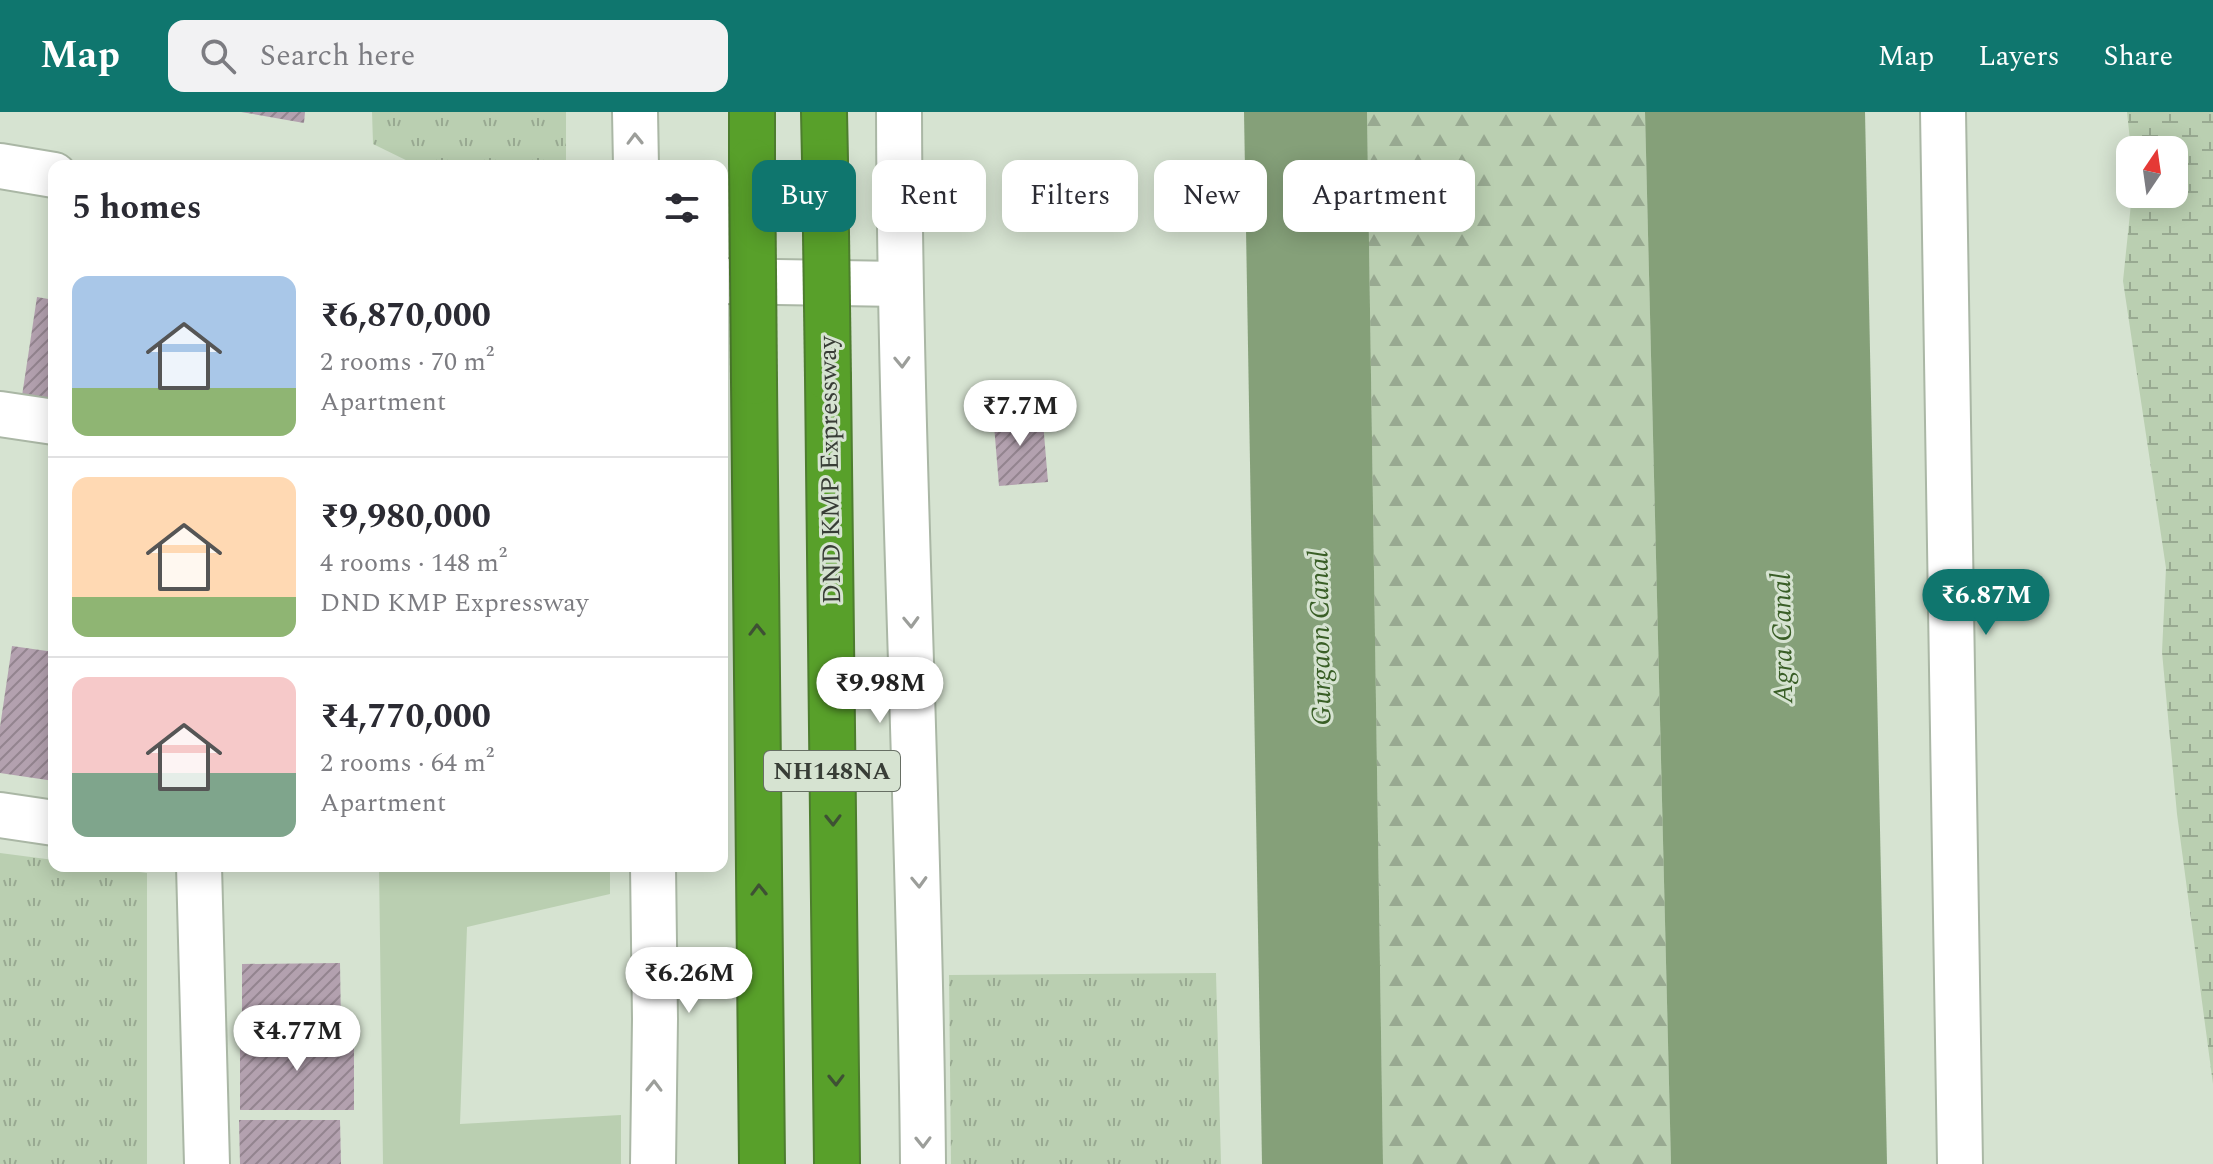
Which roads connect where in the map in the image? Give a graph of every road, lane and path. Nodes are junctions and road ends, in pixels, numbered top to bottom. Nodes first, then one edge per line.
1 (635, 112) edge
2 (752, 112) edge
3 (824, 112) edge
4 (899, 112) edge
5 (1943, 112) edge
6 (636, 160) edge
7 (0, 166) edge
8 (48, 174) edge
9 (728, 281) edge
10 (900, 284) junction
11 (0, 414) edge
12 (48, 421) edge
13 (0, 815) edge
14 (48, 822) edge
15 (199, 872) edge
16 (653, 872) edge
17 (207, 1164) edge
18 (653, 1164) edge
19 (762, 1164) edge
20 (837, 1164) edge
21 (923, 1164) edge
22 (1960, 1164) edge

6 -> 1 street
19 -> 2 highway, NH148NA, bridge
3 -> 20 highway, DND KMP Expressway / NH148NA, bridge
4 - 10 street
5 - 22 street
7 - 8 street
9 - 10 street
10 -> 21 street
11 - 12 street
13 - 14 street
15 - 17 street
18 -> 16 street

